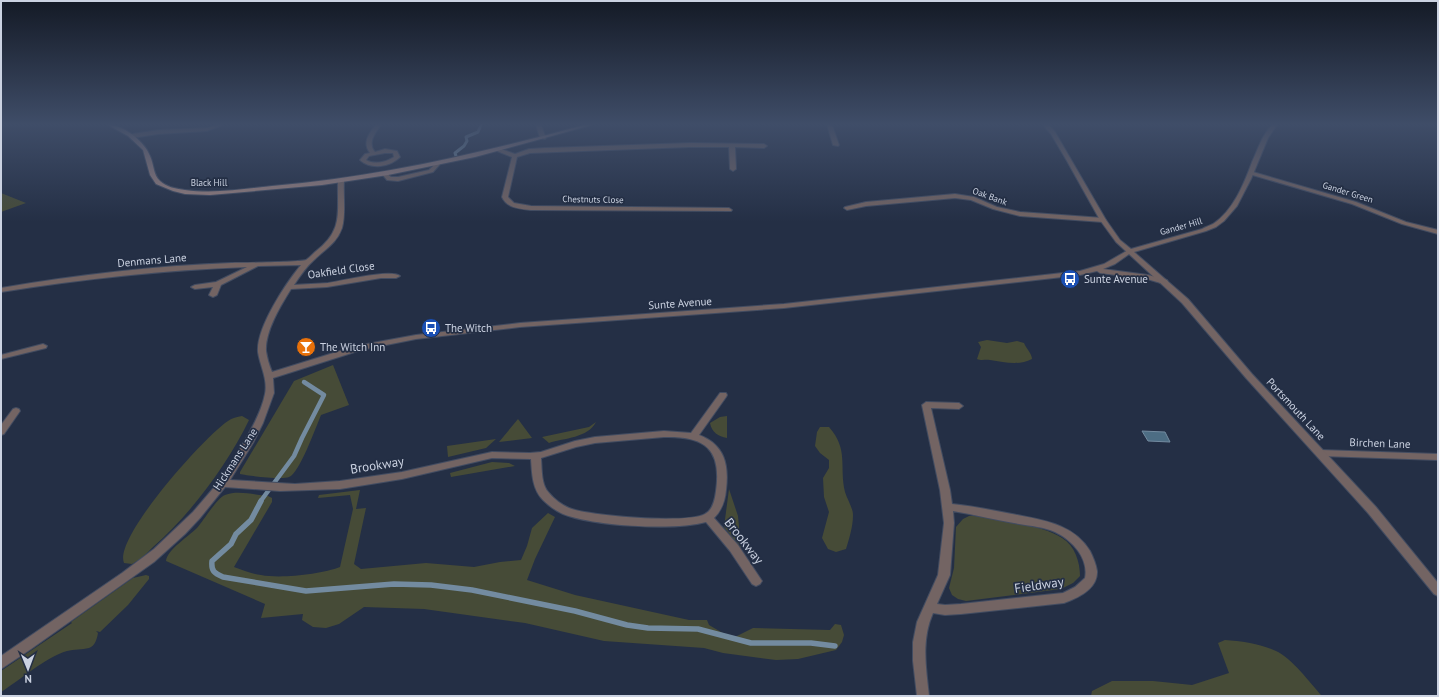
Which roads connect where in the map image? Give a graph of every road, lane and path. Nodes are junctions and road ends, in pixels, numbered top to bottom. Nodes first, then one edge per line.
1 (148, 158) edge
2 (364, 158) edge
3 (395, 158) edge
4 (464, 158) edge
5 (515, 158) edge
6 (733, 158) edge
7 (1068, 158) edge
8 (1257, 158) edge
9 (438, 163) joint
10 (733, 169) dead end
11 (1251, 173) junction
12 (385, 174) joint
13 (341, 181) junction
14 (847, 208) dead end
15 (729, 210) dead end
16 (1103, 220) junction
17 (1438, 232) edge
18 (1130, 251) junction
19 (307, 263) junction
20 (257, 264) junction
21 (1096, 270) junction
22 (396, 276) dead end
23 (1164, 282) junction
24 (218, 284) junction
25 (195, 287) dead end
26 (289, 287) junction
27 (1, 290) edge
28 (213, 295) dead end
29 (43, 346) dead end
30 (1, 357) edge
31 (269, 376) junction
32 (723, 395) dead end
33 (959, 406) dead end
34 (16, 411) dead end
35 (1, 432) edge
36 (693, 436) junction
37 (1321, 453) junction
38 (536, 456) junction
39 (1438, 456) edge
40 (221, 483) junction
41 (948, 507) junction
42 (708, 518) junction
43 (756, 581) dead end
44 (1438, 591) edge
45 (929, 608) junction
46 (1, 663) edge
47 (923, 696) edge

1 - 13 main road, Black Hill
2 - 3 street
4 - 9 main road
5 - 15 street, Chestnuts Close
6 - 10 street
7 - 16 street, Portsmouth Lane
8 - 11 street, Gander Hill
9 - 12 street
11 - 17 street, Gander Green
11 - 18 street, Gander Hill
12 - 13 main road, Black Hill
13 - 19 street, Hickmans Lane
14 - 16 street, Oak Bank
16 - 18 street, Portsmouth Lane
18 - 21 street, Sunte Avenue
18 - 23 street, Portsmouth Lane
19 - 20 street, Denmans Lane
19 - 26 street, Hickmans Lane
20 - 24 street
20 - 27 street, Denmans Lane
21 - 23 street, Sunte Avenue
21 - 31 street, Sunte Avenue
22 - 26 street, Oakfield Close
23 - 37 street, Portsmouth Lane
24 - 25 street
24 - 28 street
26 - 31 street, Hickmans Lane
29 - 30 street
31 - 40 street, Hickmans Lane
32 - 36 street
33 - 41 street
34 - 35 street
36 - 38 street, Brookway
36 - 42 street, Brookway
37 - 39 street, Birchen Lane
37 - 44 street, Portsmouth Lane
38 - 40 street, Brookway
38 - 42 street, Brookway
40 - 46 street, Hickmans Lane
41 - 45 street
41 - 45 street, Fieldway
42 - 43 street, Brookway
45 - 47 street

